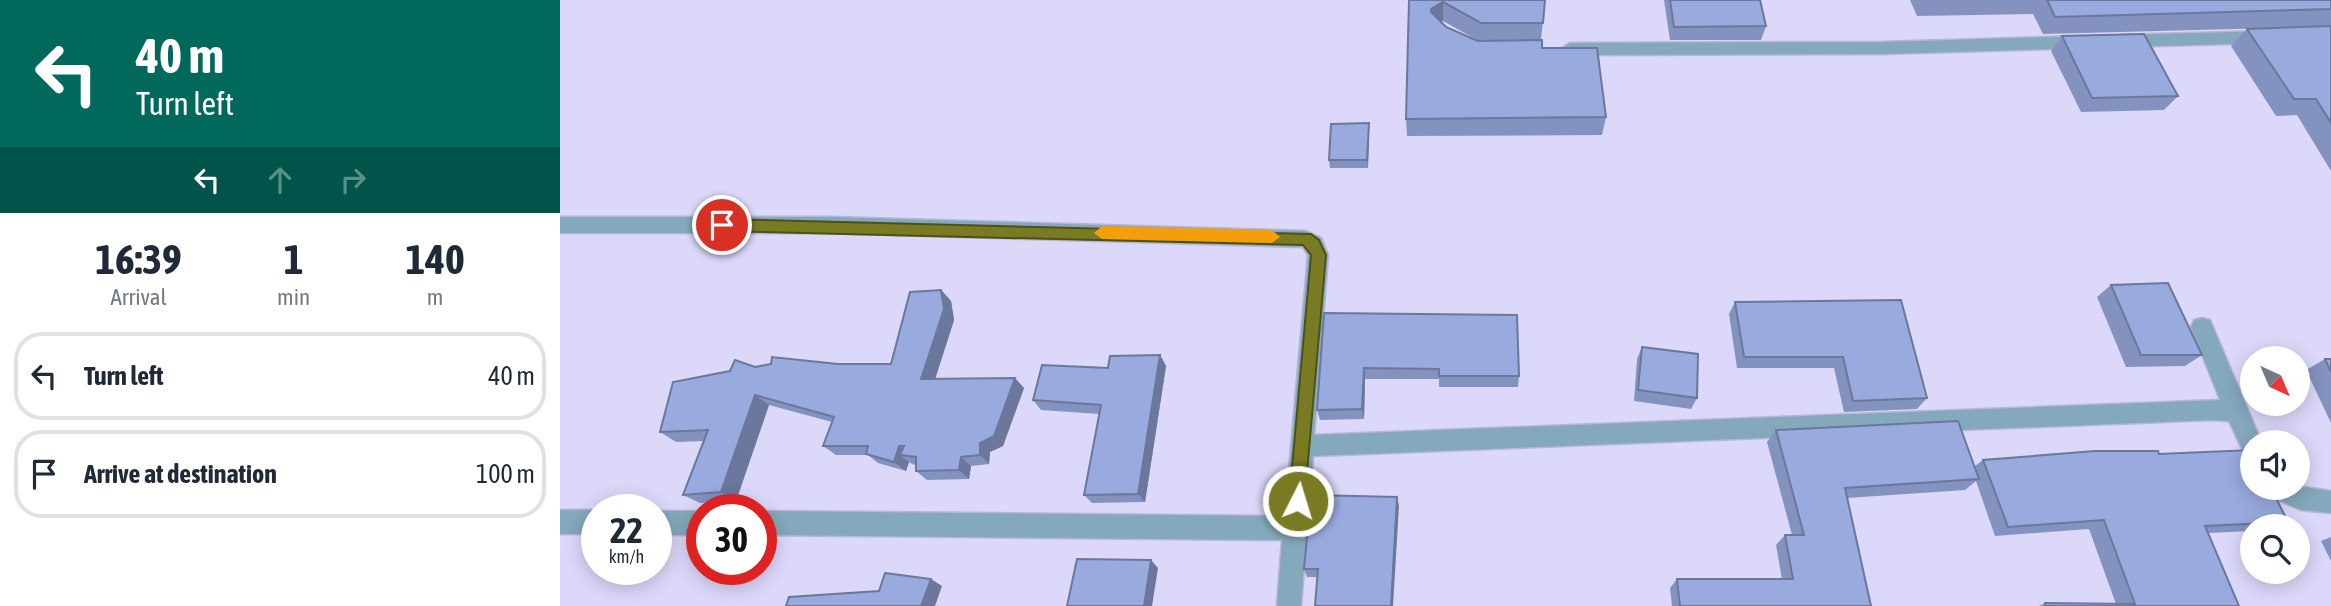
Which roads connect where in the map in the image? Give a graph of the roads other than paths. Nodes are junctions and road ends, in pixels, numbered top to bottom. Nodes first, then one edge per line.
1 (2279, 36) edge
2 (1555, 49) edge
3 (560, 225) edge
4 (2202, 327) dead end
5 (2236, 411) junction
6 (2245, 430) edge
7 (1303, 446) junction
8 (2310, 500) edge
9 (2331, 502) edge
10 (560, 522) edge
11 (581, 522) edge
12 (777, 523) edge
13 (1296, 528) junction
14 (1289, 606) edge

1 - 2 street
3 - 7 street
4 - 5 street
5 - 6 street
5 - 7 street
7 - 13 street
8 - 9 street
10 - 11 street
12 - 13 street
13 - 14 street

